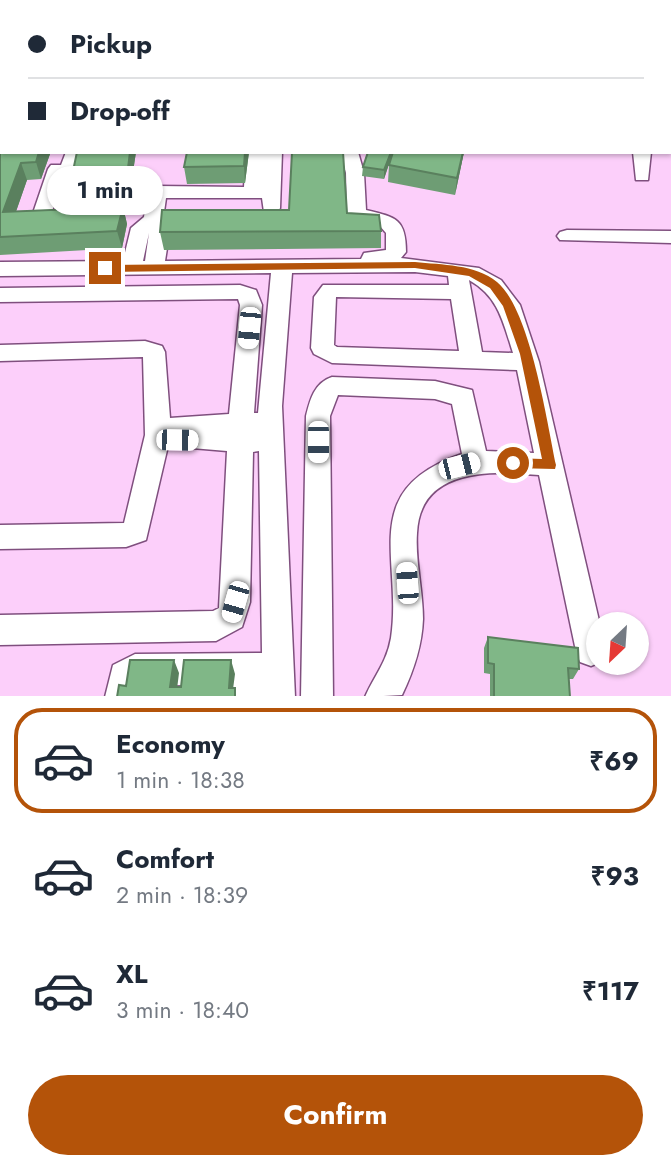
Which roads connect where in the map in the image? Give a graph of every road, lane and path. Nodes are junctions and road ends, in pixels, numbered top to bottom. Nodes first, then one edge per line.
1 (61, 154) edge
2 (74, 154) edge
3 (255, 154) edge
4 (273, 154) edge
5 (350, 154) edge
6 (642, 154) edge
7 (642, 176) dead end
8 (157, 192) junction
9 (265, 198) junction
10 (44, 213) edge
11 (567, 236) dead end
12 (671, 237) edge
13 (0, 259) edge
14 (144, 262) junction
15 (282, 265) junction
16 (0, 269) edge
17 (459, 281) junction
18 (0, 295) edge
19 (0, 354) edge
20 (472, 360) junction
21 (527, 362) junction
22 (241, 432) junction
23 (270, 432) junction
24 (161, 434) junction
25 (476, 462) junction
26 (550, 465) junction
27 (0, 537) edge
28 (586, 628) edge
29 (0, 630) edge
30 (247, 682) edge
31 (278, 682) edge
32 (121, 696) edge
33 (317, 696) edge
34 (381, 696) edge

1 - 10 street
2 - 8 street
3 - 9 street
4 - 9 street
5 - 14 street
6 - 7 street
8 - 9 street
8 - 14 street
11 - 12 street
13 - 14 street
14 - 15 street
14 - 16 street
15 - 17 street
15 - 23 street
17 - 20 street
17 - 20 street
17 - 21 street
18 - 22 street
19 - 24 street
20 - 21 street
21 - 26 street
22 - 23 street
22 - 24 street
22 - 29 street
23 - 31 street
24 - 27 street
25 - 26 street
25 - 33 street
25 - 34 street
26 - 28 street
30 - 31 street
30 - 32 street

